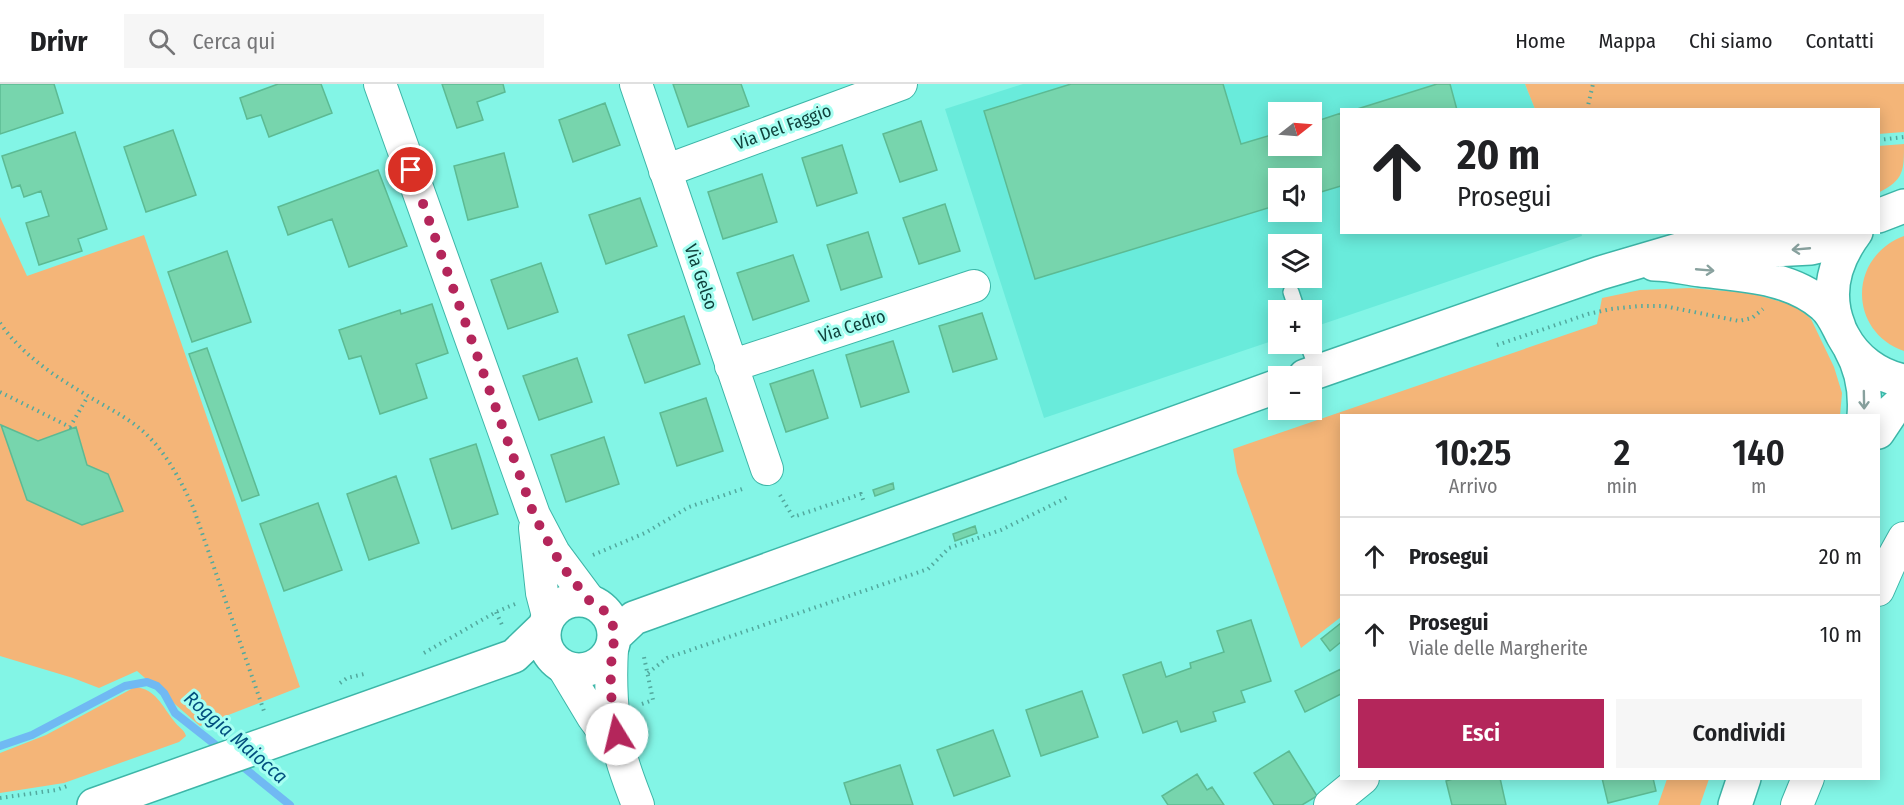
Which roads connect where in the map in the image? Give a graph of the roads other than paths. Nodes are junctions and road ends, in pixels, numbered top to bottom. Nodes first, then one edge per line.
1 (380, 84) edge
2 (636, 84) edge
3 (901, 84) edge
4 (665, 171) junction
5 (1853, 234) edge
6 (1855, 234) edge
7 (1626, 266) junction
8 (974, 286) dead end
9 (1291, 292) dead end
10 (1294, 300) edge
11 (1845, 339) junction
12 (1310, 364) edge
13 (731, 366) junction
14 (1904, 381) edge
15 (1268, 390) edge
16 (1904, 400) edge
17 (1864, 414) edge
18 (1880, 429) edge
19 (769, 474) road end
20 (534, 515) junction
21 (1904, 538) edge
22 (1880, 585) edge
23 (546, 622) junction
24 (612, 623) junction
25 (514, 656) junction
26 (559, 664) junction
27 (621, 755) junction
28 (1361, 780) edge
29 (1743, 780) edge
30 (1807, 780) edge
31 (94, 805) edge
32 (638, 805) edge
33 (1330, 805) edge
34 (1735, 805) edge
35 (1797, 805) edge

1 - 20 street
2 - 4 street, Via Gelso
3 - 4 street, Via Del Faggio
4 - 13 street, Via Gelso
5 -> 7 street
6 - 11 street
7 -> 11 street
7 - 12 street
8 - 13 street, Via Cedro
9 - 10 lane
11 - 14 street
11 -> 17 street
13 - 19 street, Via Gelso
15 - 24 street
16 - 18 street
20 - 23 street
20 - 24 street
21 - 22 street
23 - 24 street
23 - 25 street
23 - 26 street
24 - 26 street
24 - 27 street
25 - 26 street
25 - 31 street
26 - 27 street
27 - 32 street
28 - 33 street
29 - 34 street
30 - 35 street

